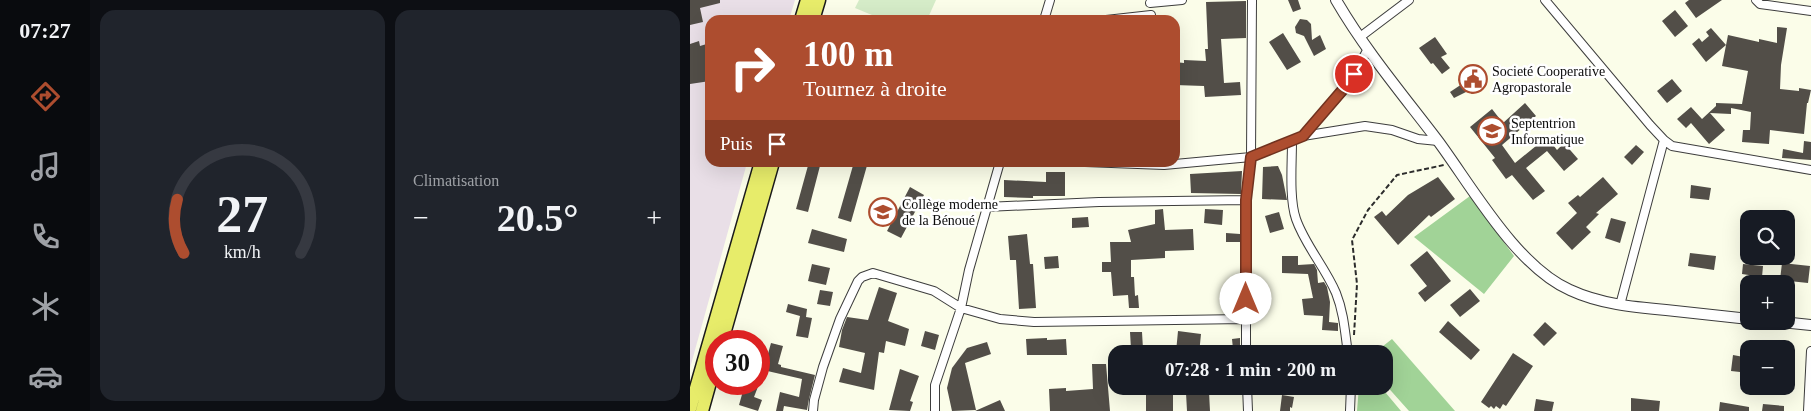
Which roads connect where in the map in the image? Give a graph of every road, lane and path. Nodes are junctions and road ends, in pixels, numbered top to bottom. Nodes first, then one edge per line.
1 (807, 0) edge
2 (818, 0) edge
3 (1050, 0) edge
4 (1182, 0) edge
5 (1252, 0) edge
6 (1336, 0) edge
7 (1409, 0) edge
8 (1545, 0) edge
9 (1756, 0) edge
10 (1149, 1) edge
11 (1811, 11) edge
12 (803, 15) edge
13 (814, 15) edge
14 (1046, 15) edge
15 (1151, 15) edge
16 (1360, 36) junction
17 (1368, 49) junction
18 (1303, 136) junction
19 (1664, 140) junction
20 (1438, 141) junction
21 (1292, 142) junction
22 (1251, 157) junction
23 (1453, 162) junction
24 (1180, 163) edge
25 (760, 167) edge
26 (771, 167) edge
27 (998, 167) edge
28 (1811, 170) edge
29 (1246, 200) junction
30 (986, 207) junction
31 (1620, 305) junction
32 (960, 308) junction
33 (1740, 318) edge
34 (1246, 319) junction
35 (1795, 323) edge
36 (1811, 325) edge
37 (720, 330) edge
38 (721, 330) edge
39 (1353, 344) dead end
40 (1246, 345) edge
41 (1347, 345) edge
42 (1811, 351) edge
43 (705, 370) edge
44 (709, 395) edge
45 (1247, 395) edge
46 (1351, 395) edge
47 (690, 409) edge
48 (706, 410) edge
49 (813, 411) edge
50 (935, 411) edge
51 (1248, 411) edge
52 (1350, 411) edge
53 (1808, 411) edge

1 - 12 main road
2 - 13 main road
3 - 14 street
4 - 10 street
5 - 22 street
6 - 16 street
7 - 16 street
8 - 19 street
9 - 11 street
10 - 15 street
16 - 17 street
17 - 18 street
17 - 20 street
18 - 20 street
18 - 21 street
19 - 28 street
19 - 31 street
20 - 23 street
21 - 22 street
21 - 41 street
22 - 24 street
22 - 29 street
23 - 31 street
23 - 39 path
25 - 37 main road
26 - 38 main road
27 - 30 street
29 - 30 street
29 - 34 street
30 - 32 street
31 - 33 street
32 - 34 street
32 - 49 street
32 - 50 street
34 - 40 street
35 - 36 street
42 - 53 street
43 - 47 main road
44 - 48 main road
45 - 51 street
46 - 52 street

